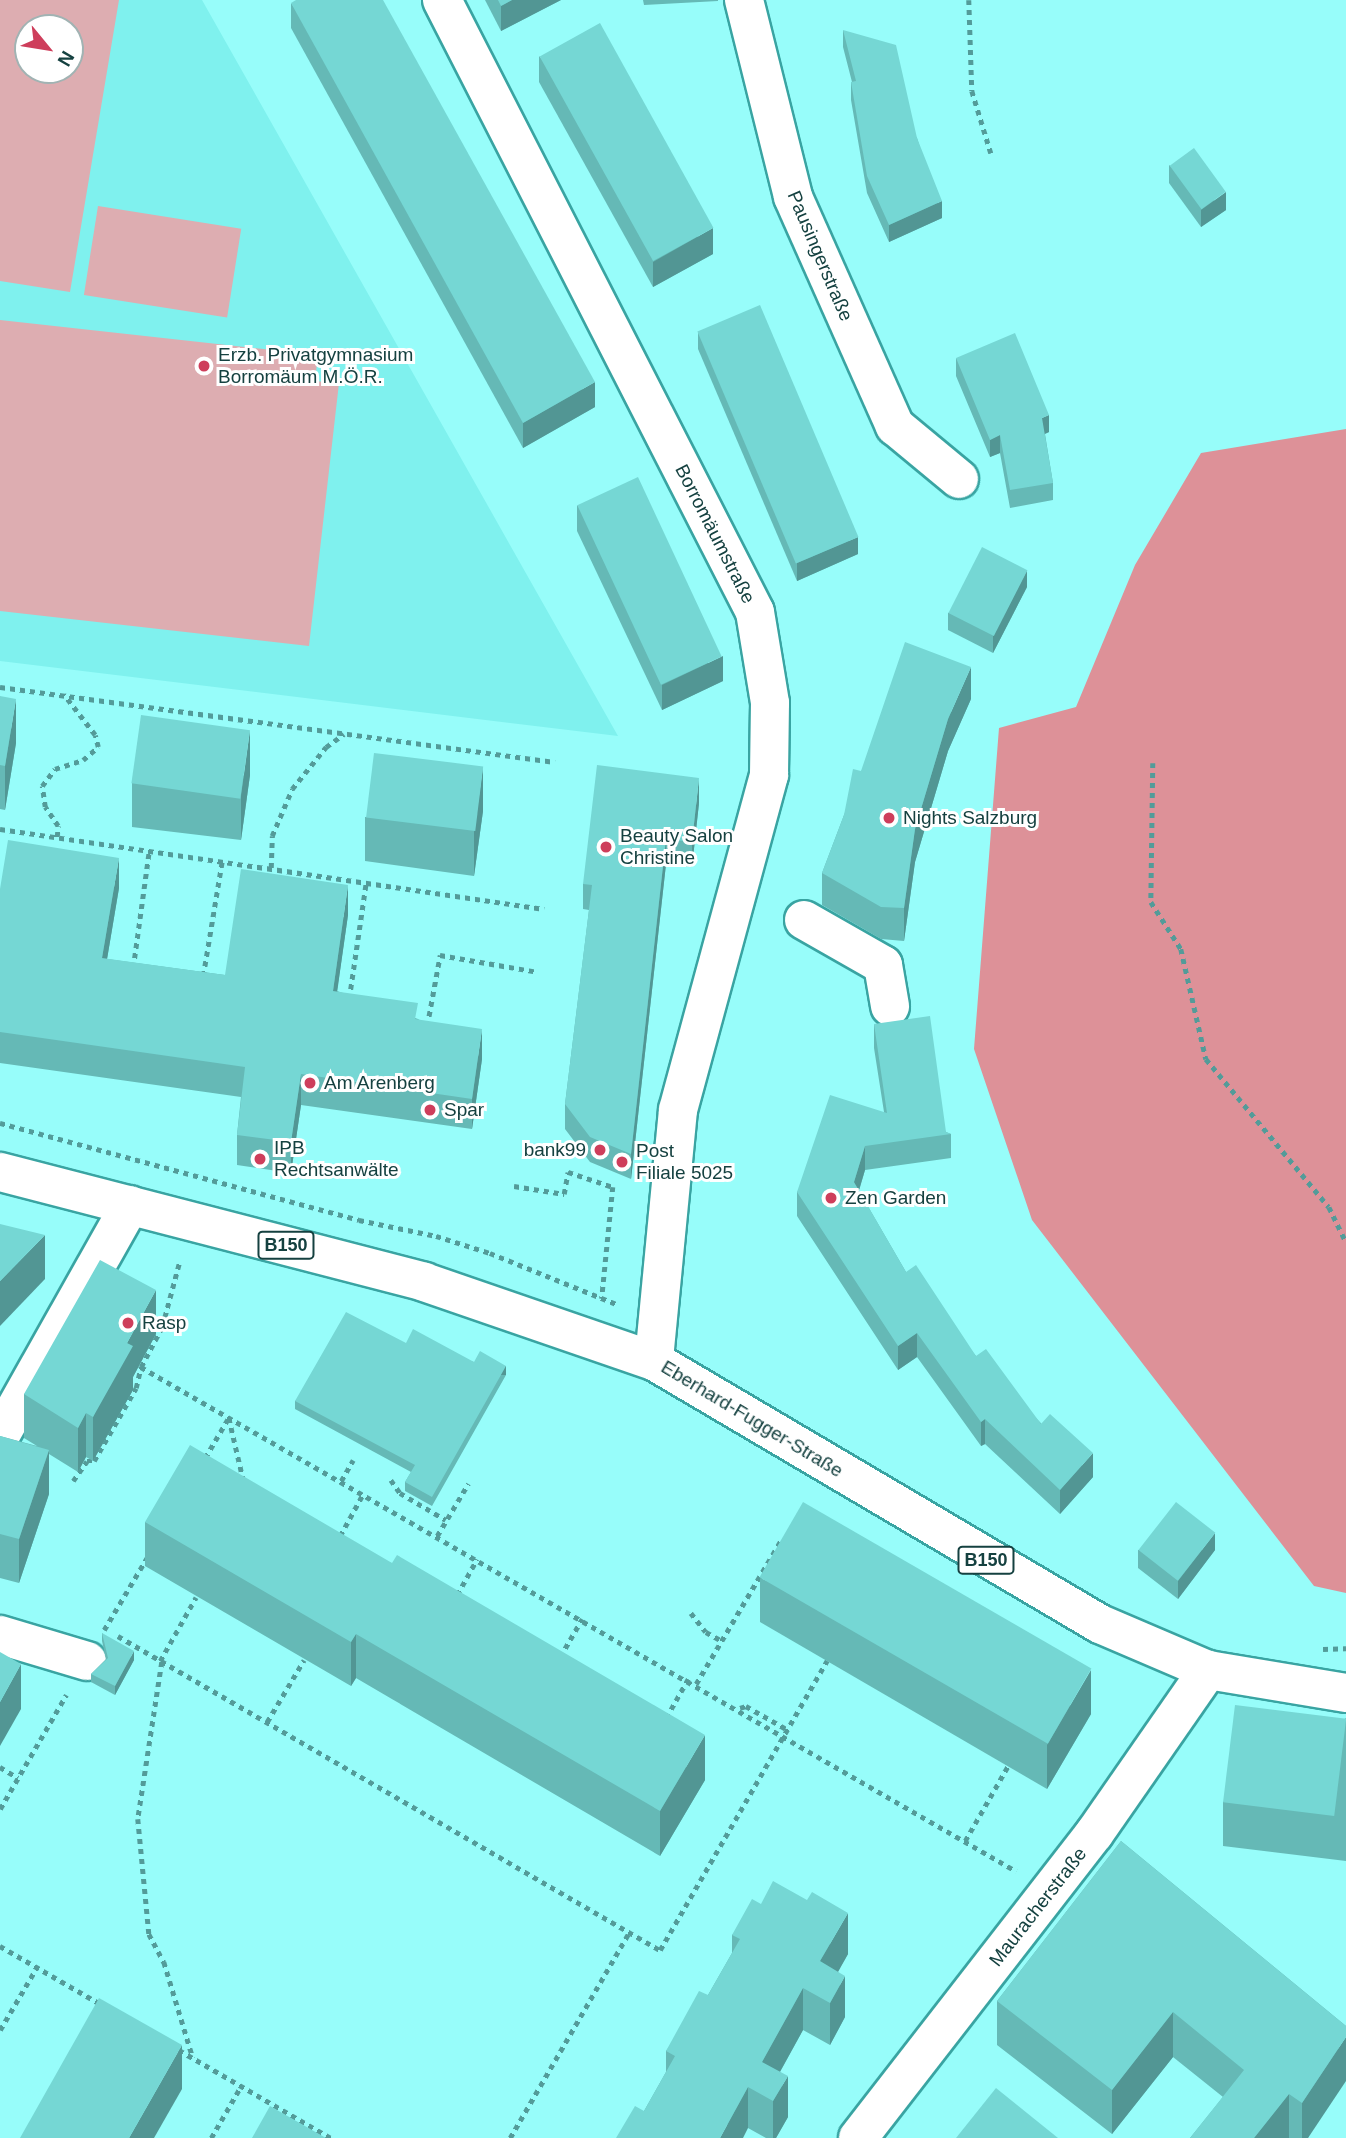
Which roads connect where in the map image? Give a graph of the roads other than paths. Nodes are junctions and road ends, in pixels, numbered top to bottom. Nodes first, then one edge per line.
1 (442, 0) edge
2 (744, 0) edge
3 (959, 479) dead end
4 (804, 920) dead end
5 (890, 1006) dead end
6 (0, 1171) edge
7 (130, 1205) junction
8 (654, 1361) junction
9 (0, 1436) edge
10 (0, 1635) edge
11 (87, 1661) road end
12 (1208, 1670) junction
13 (1346, 1693) edge
14 (858, 2138) edge

1 - 8 street, Borromäumstraße
2 - 3 street, Pausingerstraße
4 - 5 street
6 - 7 street, Eberhard-Fugger-Straße / B150
7 - 8 street, Eberhard-Fugger-Straße / B150
7 - 9 street
8 - 12 street, Eberhard-Fugger-Straße / B150
10 - 11 street
12 - 13 street, Eberhard-Fugger-Straße / B150
12 - 14 street, Mauracherstraße

